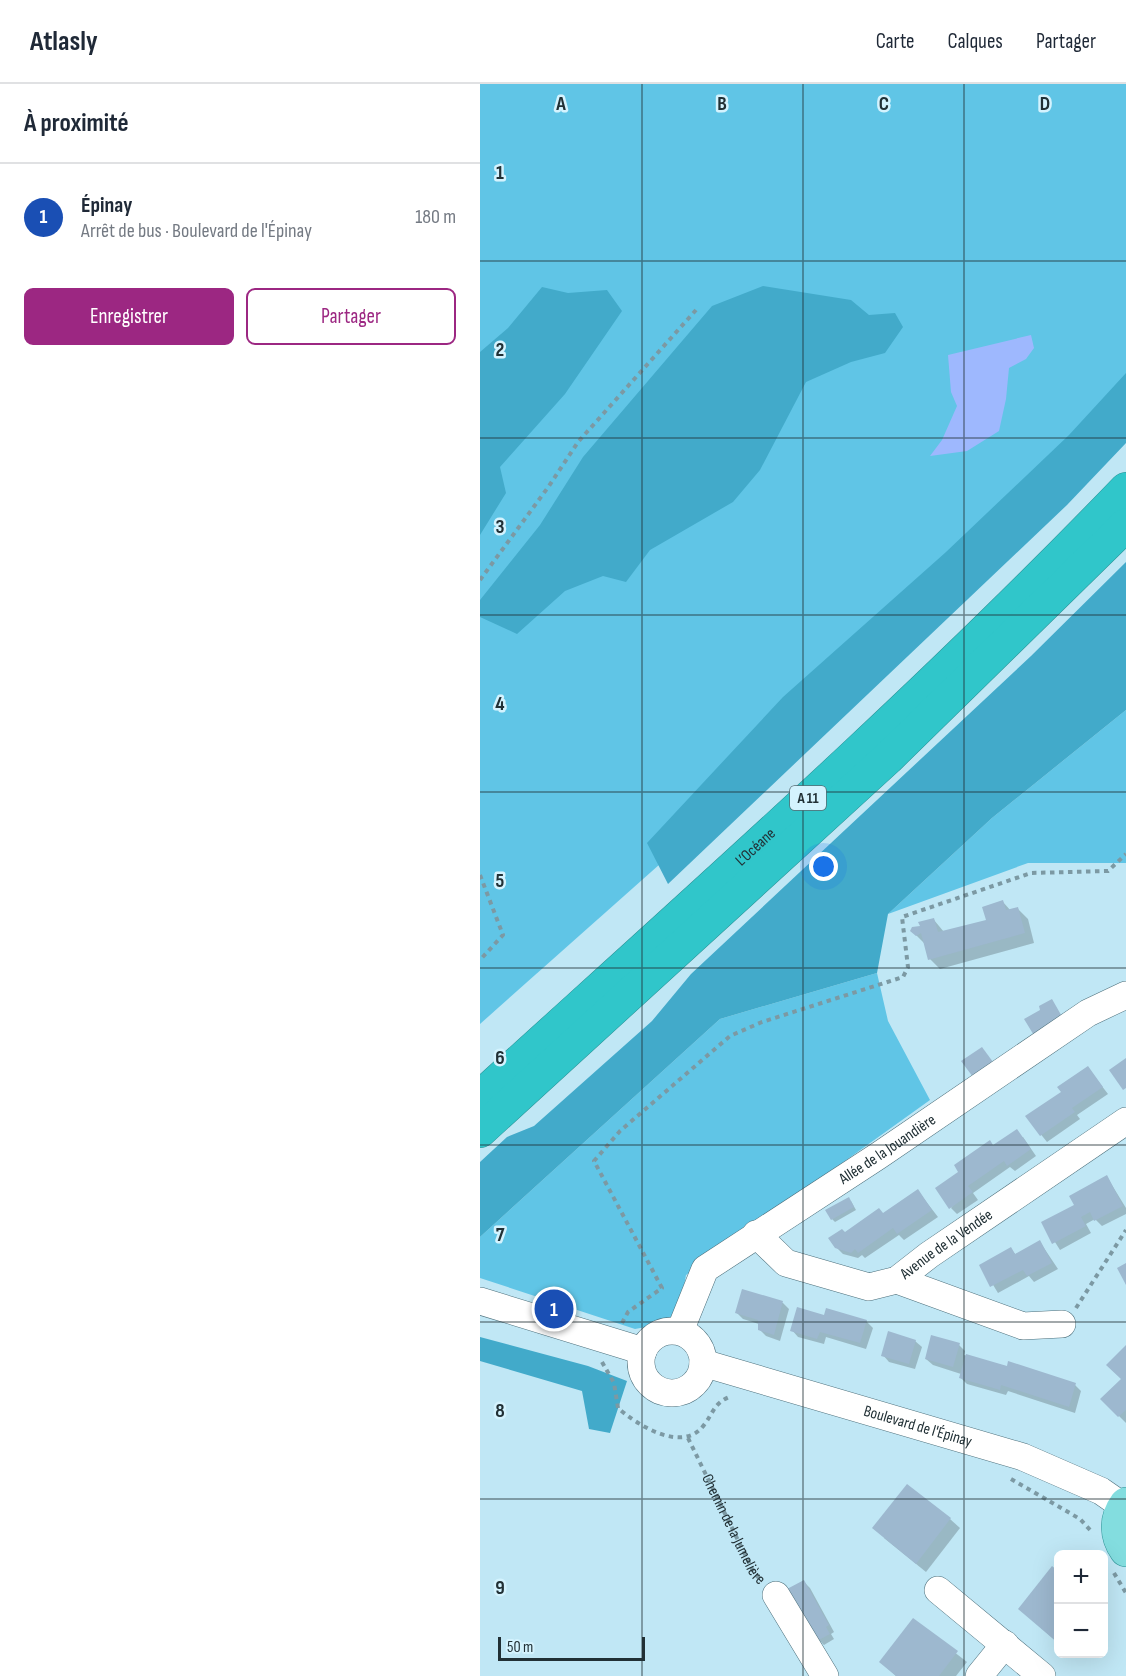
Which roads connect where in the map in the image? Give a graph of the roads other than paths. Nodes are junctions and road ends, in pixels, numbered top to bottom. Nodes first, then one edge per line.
1 (1126, 489) edge
2 (1126, 525) edge
3 (1126, 995) edge
4 (480, 1097) edge
5 (1126, 1121) edge
6 (480, 1131) edge
7 (756, 1234) junction
8 (897, 1280) junction
9 (480, 1301) edge
10 (1062, 1324) road end
11 (680, 1331) junction
12 (643, 1351) junction
13 (703, 1363) junction
14 (1125, 1506) edge
15 (1119, 1560) edge
16 (938, 1590) dead end
17 (776, 1595) road end
18 (1005, 1644) junction
19 (825, 1676) edge
20 (979, 1676) edge
21 (1042, 1676) edge

1 - 4 highway, L’Océane / A 11
2 - 6 highway, L’Océane / A 11
3 - 7 street, Allée de la Jouandière
5 - 8 street, Avenue de la Vendée
7 - 8 street, Avenue de la Vendée
7 - 11 street, Allée de la Jouandière
8 - 10 street
9 - 12 street
11 - 12 street
11 - 13 street
12 - 13 street
13 - 14 street, Boulevard de l'Épinay
14 - 15 main road
16 - 18 street
17 - 19 street, Chemin de la Jumelière
18 - 20 street
18 - 21 street

